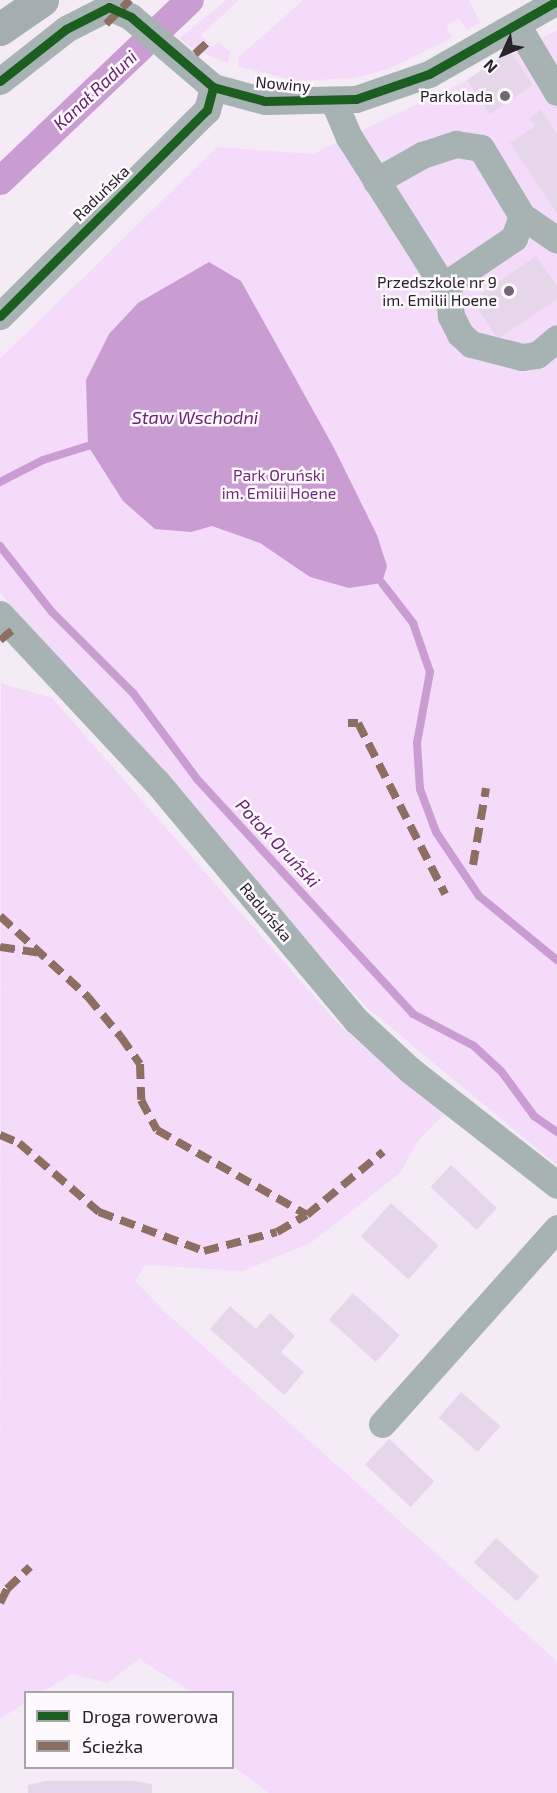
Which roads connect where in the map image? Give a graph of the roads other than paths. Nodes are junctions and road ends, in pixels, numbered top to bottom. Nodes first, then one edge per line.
1 (42, 0) edge
2 (557, 1) edge
3 (517, 25) junction
4 (0, 29) edge
5 (0, 81) edge
6 (213, 87) junction
7 (557, 92) edge
8 (334, 102) junction
9 (376, 180) junction
10 (522, 216) junction
11 (557, 240) edge
12 (443, 286) junction
13 (0, 316) edge
14 (557, 338) edge
15 (0, 614) edge
16 (557, 1185) edge
17 (557, 1228) edge
18 (382, 1424) dead end

1 - 4 main road
2 - 3 street, Nowiny
3 - 7 street
3 - 8 street, Nowiny
5 - 6 street, Nowiny
6 - 8 street, Nowiny
6 - 13 street, Raduńska
8 - 9 street
9 - 10 street
9 - 12 street
10 - 11 street
10 - 12 street
12 - 14 street
15 - 16 street, Raduńska
17 - 18 street

